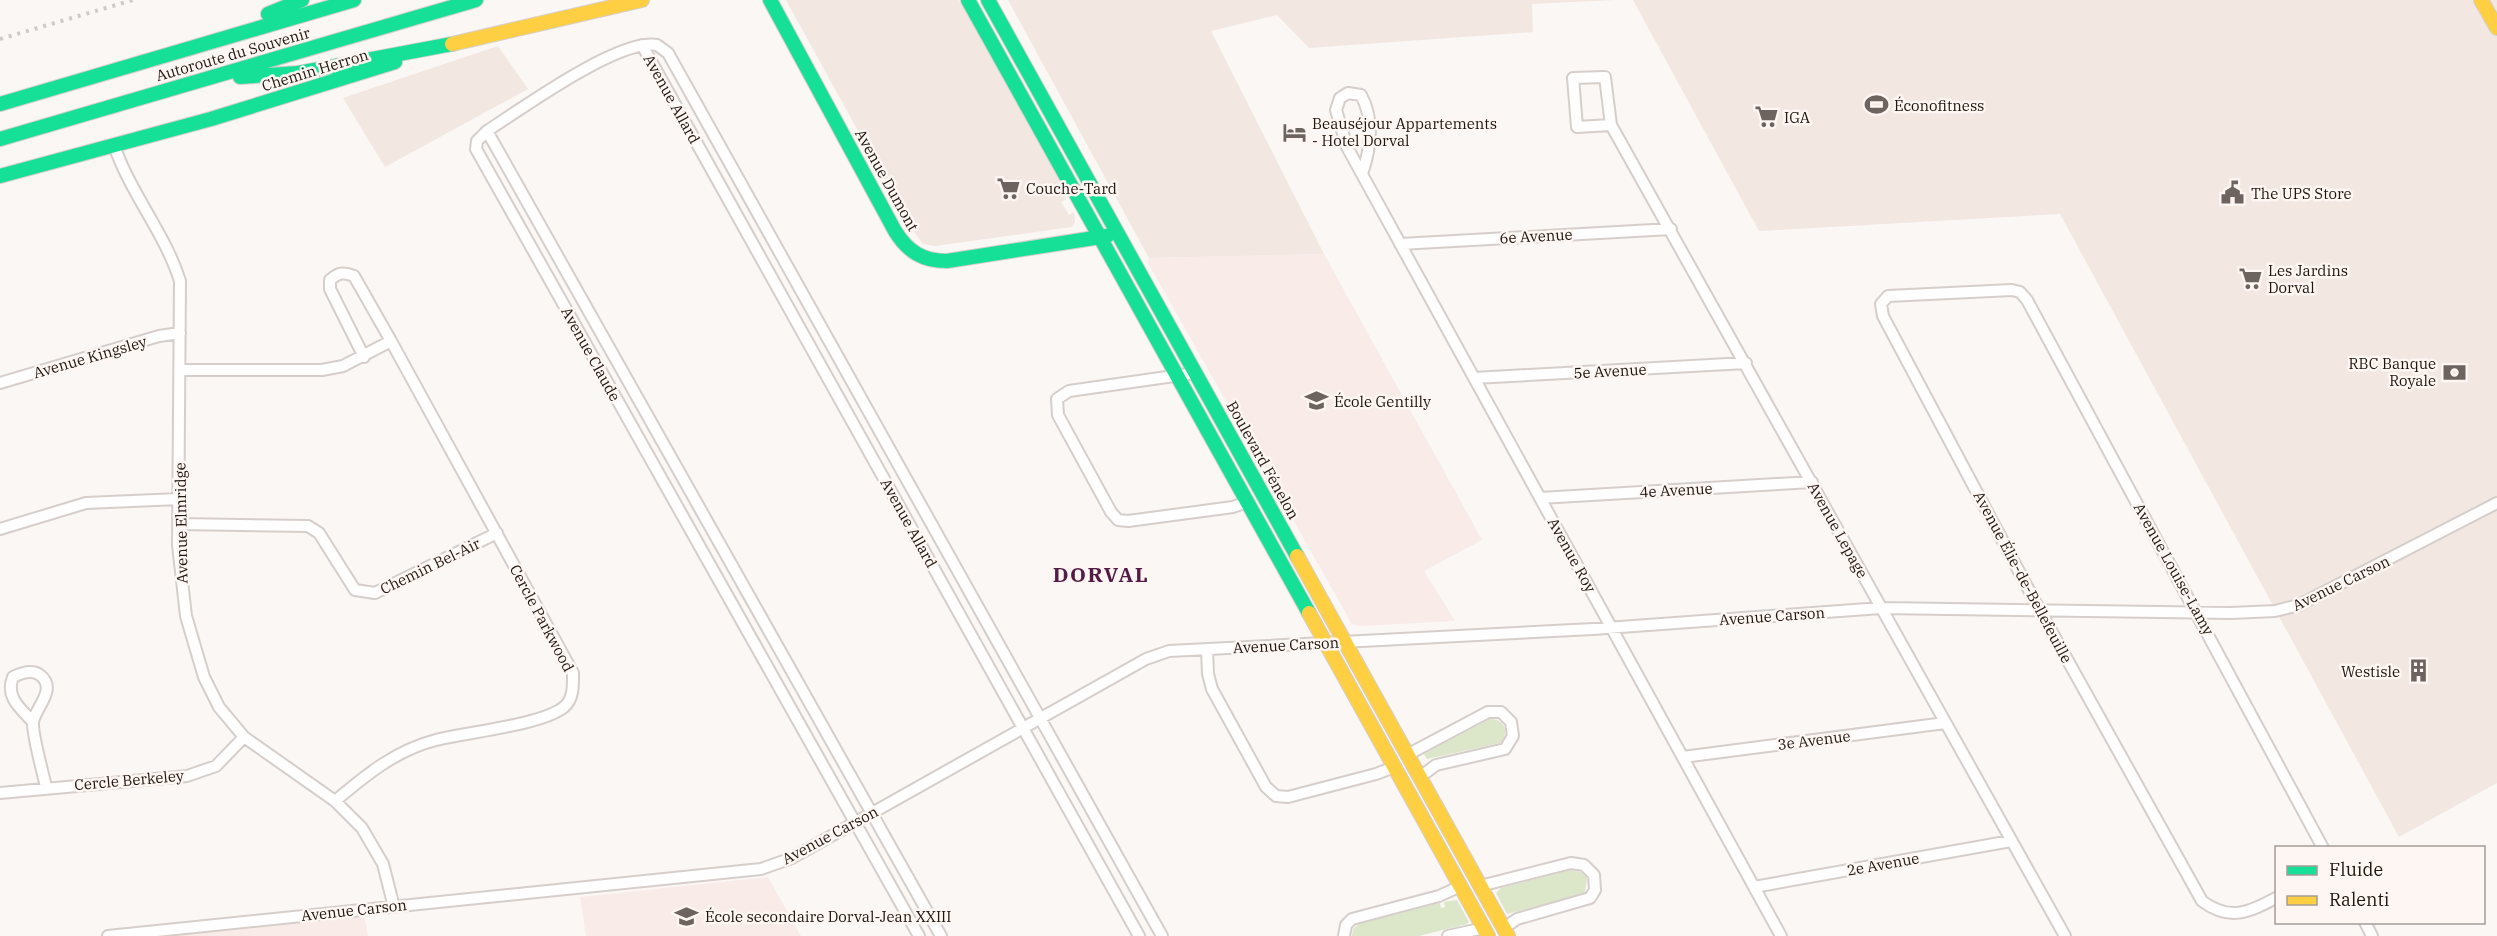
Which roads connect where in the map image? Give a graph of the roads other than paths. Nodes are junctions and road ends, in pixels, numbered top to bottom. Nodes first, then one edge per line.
1 (302, 0) edge
2 (354, 0) edge
3 (476, 0) edge
4 (642, 0) edge
5 (770, 0) edge
6 (968, 0) edge
7 (988, 0) edge
8 (2481, 0) edge
9 (2497, 28) edge
10 (452, 44) junction
11 (642, 45) junction
12 (170, 55) junction
13 (199, 81) junction
14 (0, 104) edge
15 (1611, 125) junction
16 (487, 131) junction
17 (0, 140) edge
18 (114, 145) junction
19 (1362, 174) junction
20 (0, 176) edge
21 (1671, 229) junction
22 (1115, 232) junction
23 (1099, 238) junction
24 (1401, 244) junction
25 (792, 275) junction
26 (776, 284) junction
27 (2020, 292) joint
28 (180, 333) junction
29 (391, 341) junction
30 (364, 357) junction
31 (1746, 363) junction
32 (181, 370) junction
33 (1195, 373) junction
34 (1177, 376) junction
35 (1474, 378) junction
36 (0, 383) edge
37 (1812, 482) junction
38 (911, 488) junction
39 (894, 497) junction
40 (1540, 498) junction
41 (179, 499) junction
42 (1247, 502) junction
43 (2497, 503) edge
44 (179, 524) junction
45 (0, 530) edge
46 (496, 533) junction
47 (735, 570) junction
48 (718, 579) junction
49 (1881, 608) junction
50 (2039, 609) junction
51 (2197, 612) junction
52 (1611, 627) junction
53 (1325, 642) junction
54 (1345, 642) junction
55 (1207, 649) junction
56 (1040, 719) junction
57 (33, 722) junction
58 (1945, 723) junction
59 (1024, 728) junction
60 (244, 737) junction
61 (1407, 755) junction
62 (1683, 757) junction
63 (1394, 767) junction
64 (1420, 777) junction
65 (46, 787) junction
66 (0, 793) edge
67 (335, 801) junction
68 (872, 813) junction
69 (855, 823) junction
70 (2012, 841) junction
71 (2322, 846) edge
72 (1461, 886) junction
73 (1480, 886) junction
74 (1754, 887) junction
75 (2275, 899) edge
76 (394, 907) junction
77 (1486, 932) edge
78 (1506, 932) edge
79 (108, 936) edge
80 (919, 936) edge
81 (941, 936) edge
82 (1139, 936) edge
83 (1162, 936) edge
84 (1344, 936) edge
85 (1448, 936) edge
86 (1781, 936) edge
87 (2065, 936) edge

1 - 12 main road
2 - 12 main road, Autoroute du Souvenir
3 - 13 main road, Autoroute du Souvenir
4 - 10 main road, Chemin Herron
5 - 23 main road, Avenue Dumont
6 - 23 main road
7 - 22 main road, Boulevard Fénelon
8 - 9 main road
10 - 13 main road
10 - 18 main road, Chemin Herron
11 - 16 street
11 - 25 street, Avenue Allard
11 - 26 street, Avenue Allard
12 - 14 main road, Autoroute du Souvenir
13 - 17 main road, Autoroute du Souvenir
15 - 15 street, Avenue Lepage
15 - 21 street, Avenue Lepage
16 - 47 street, Avenue Claude
16 - 48 street, Avenue Claude
18 - 20 main road, Chemin Herron
18 - 28 street, Avenue Elmridge
19 - 19 street, Avenue Roy
19 - 24 street, Avenue Roy
21 - 24 street, 6e Avenue
21 - 31 street, Avenue Lepage
22 - 23 main road, Avenue Dumont
22 - 33 main road, Boulevard Fénelon
23 - 34 main road
24 - 35 street, Avenue Roy
25 - 26 street
25 - 38 street, Avenue Allard
26 - 39 street, Avenue Allard
27 - 50 street, Avenue Élie-de-Bellefeuille
27 - 51 street, Avenue Louise-Lamy
28 - 32 street, Avenue Elmridge
28 - 36 street, Avenue Kingsley
29 - 30 street
29 - 30 street, Cercle Parkwood
29 - 46 street, Cercle Parkwood
30 - 32 street
31 - 35 street, 5e Avenue
31 - 37 street, Avenue Lepage
32 - 41 street, Avenue Elmridge
33 - 34 street
33 - 54 main road, Boulevard Fénelon
34 - 42 main road
34 - 42 street
35 - 40 street, Avenue Roy
37 - 40 street, 4e Avenue
37 - 49 street, Avenue Lepage
38 - 39 street
38 - 56 street, Avenue Allard
39 - 59 street, Avenue Allard
40 - 52 street, Avenue Roy
41 - 44 street, Avenue Elmridge
41 - 45 street
42 - 53 main road
43 - 51 street, Avenue Carson
44 - 46 street, Chemin Bel-Air
44 - 60 street, Avenue Elmridge
46 - 67 street, Cercle Parkwood
47 - 48 street
47 - 68 street, Avenue Claude
48 - 69 street, Avenue Claude
49 - 50 street, Avenue Carson
49 - 52 street, Avenue Carson
49 - 58 street, Avenue Lepage
50 - 51 street, Avenue Carson
50 - 75 street, Avenue Élie-de-Bellefeuille
51 - 71 street, Avenue Louise-Lamy
52 - 54 street, Avenue Carson
52 - 62 street, Avenue Roy
53 - 54 street, Avenue Carson
53 - 55 street, Avenue Carson
53 - 63 main road
54 - 61 main road, Boulevard Fénelon
55 - 56 street, Avenue Carson
55 - 63 street
56 - 59 street, Avenue Carson
56 - 83 street, Avenue Allard
57 - 57 street
57 - 65 street
58 - 62 street, 3e Avenue
58 - 70 street, Avenue Lepage
59 - 68 street, Avenue Carson
59 - 82 street, Avenue Allard
60 - 65 street, Cercle Berkeley
60 - 67 street, Avenue Elmridge
61 - 64 main road, Boulevard Fénelon
61 - 64 street
62 - 74 street, Avenue Roy
63 - 72 main road
64 - 73 main road, Boulevard Fénelon
65 - 66 street, Cercle Berkeley
67 - 76 street, Avenue Elmridge
68 - 69 street, Avenue Carson
68 - 81 street, Avenue Claude
69 - 76 street, Avenue Carson
69 - 80 street, Avenue Claude
70 - 74 street, 2e Avenue
70 - 87 street, Avenue Lepage
72 - 77 main road
72 - 84 street
73 - 78 main road, Boulevard Fénelon
73 - 78 street
74 - 86 street, Avenue Roy
76 - 79 street, Avenue Carson
77 - 85 street

